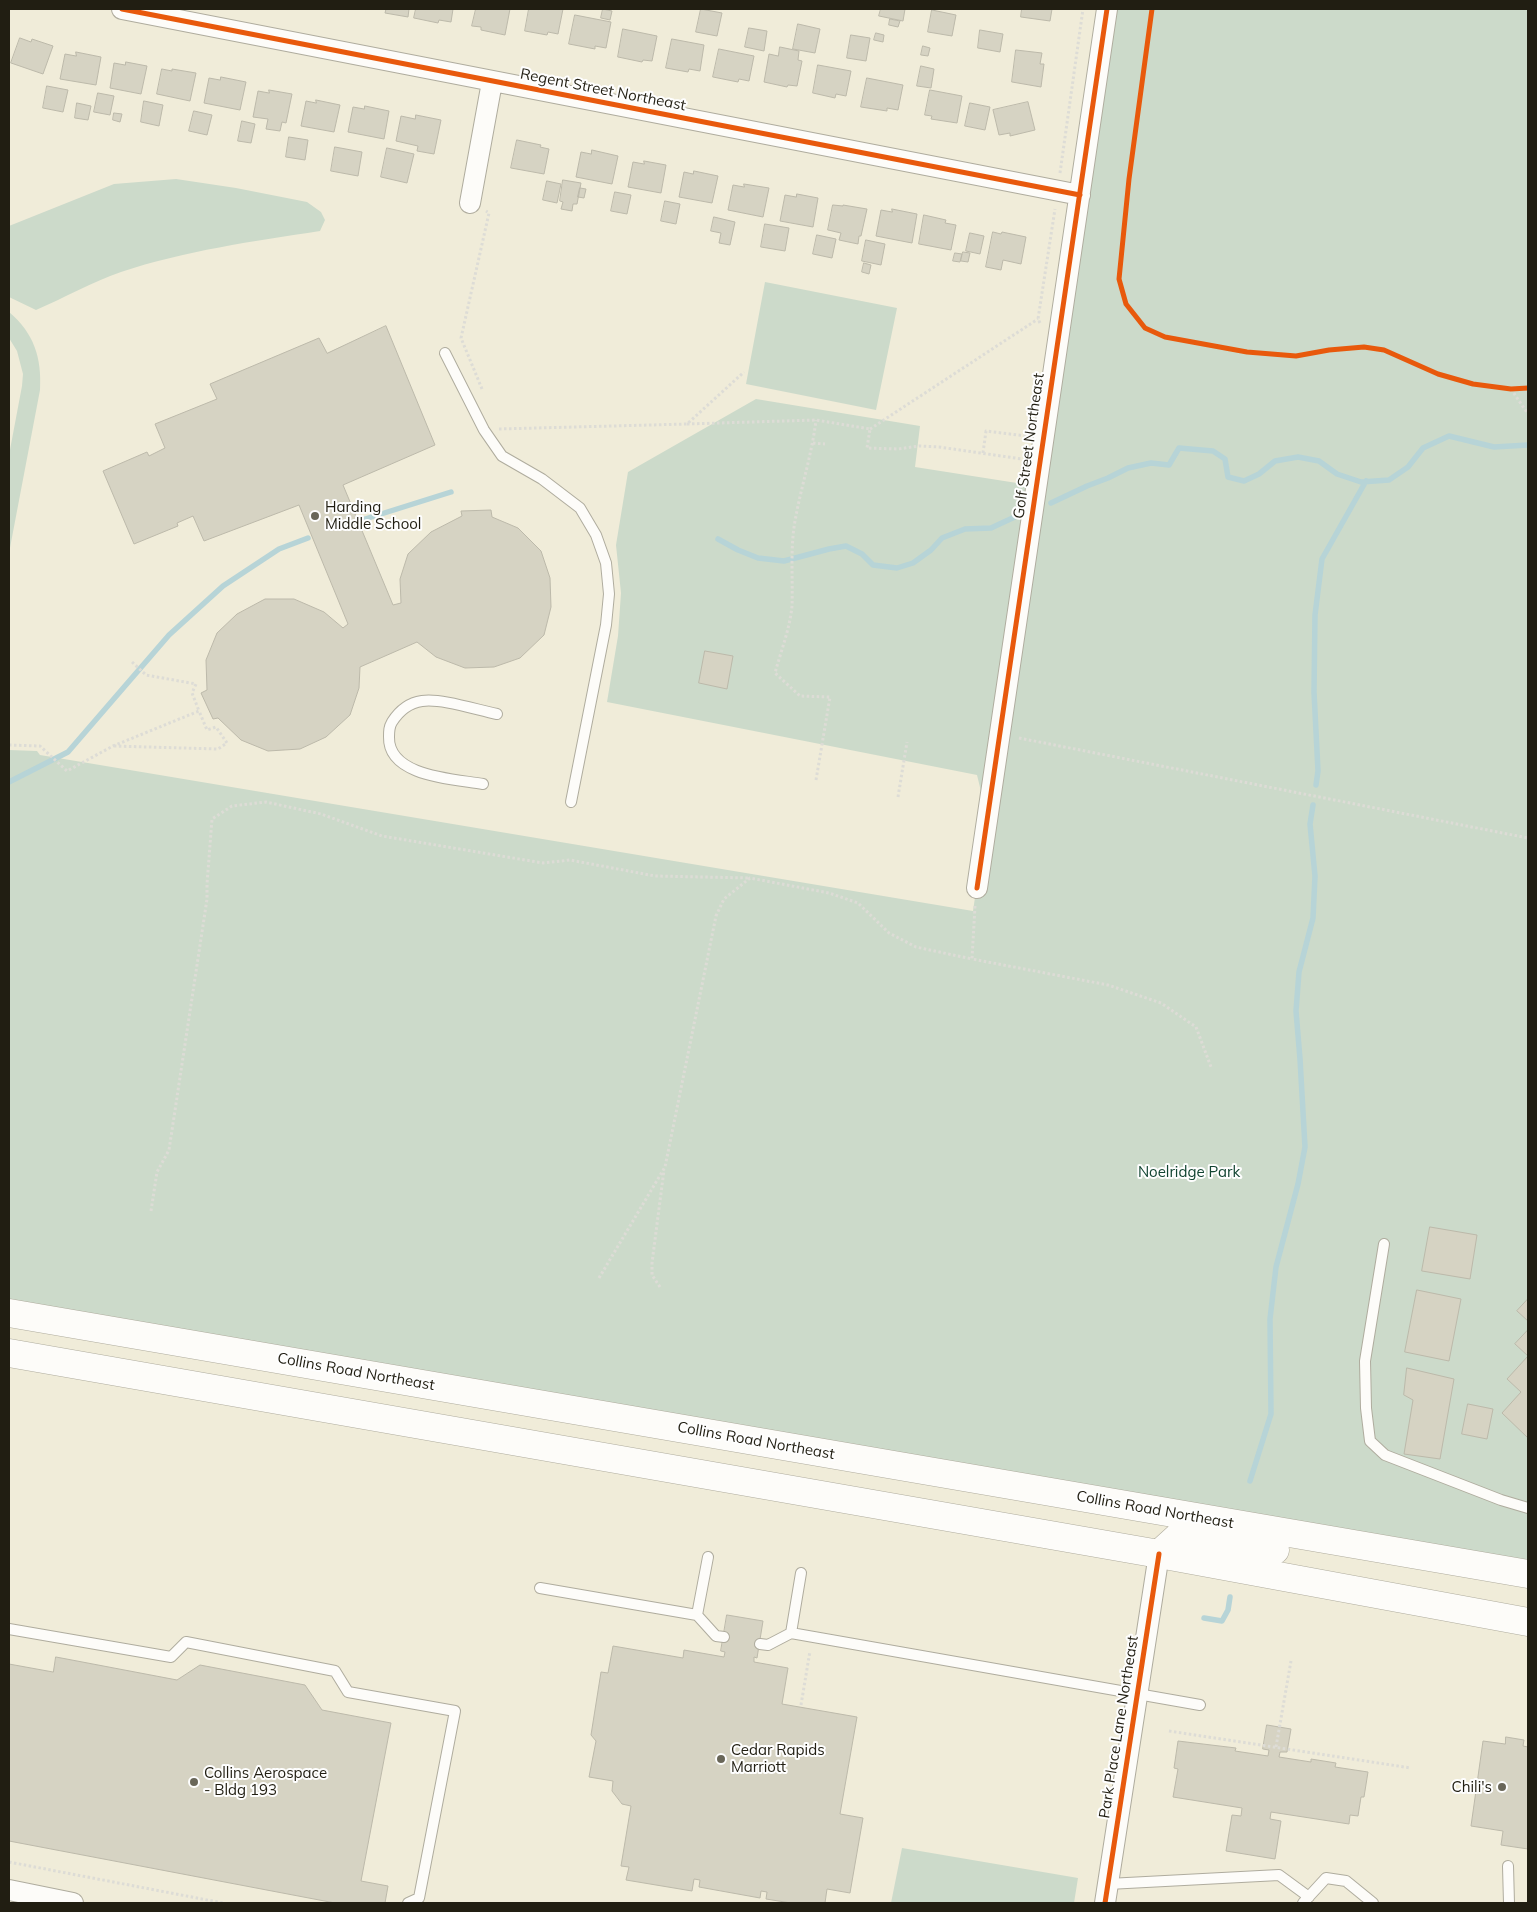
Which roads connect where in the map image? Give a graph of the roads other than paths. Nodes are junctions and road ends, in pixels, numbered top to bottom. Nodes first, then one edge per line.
1 (122, 9) edge
2 (1107, 9) edge
3 (492, 82) junction
4 (1080, 195) junction
5 (471, 197) road end
6 (445, 354) dead end
7 (497, 714) dead end
8 (483, 784) dead end
9 (571, 802) dead end
10 (977, 888) road end
11 (1384, 1244) dead end
12 (9, 1313) edge
13 (9, 1353) edge
14 (1528, 1508) edge
15 (1159, 1554) junction
16 (708, 1557) dead end
17 (1515, 1572) edge
18 (800, 1573) dead end
19 (540, 1588) dead end
20 (697, 1615) junction
21 (1528, 1622) edge
22 (9, 1628) edge
23 (791, 1633) junction
24 (724, 1637) dead end
25 (760, 1644) dead end
26 (1137, 1695) junction
27 (1200, 1705) dead end
28 (1508, 1866) dead end
29 (9, 1890) edge
30 (1106, 1894) edge
31 (1306, 1900) edge
32 (73, 1903) edge
33 (408, 1903) edge
34 (1373, 1903) edge
35 (1509, 1903) edge

1 - 3 street, Regent Street Northeast
2 - 4 street, Golf Street Northeast
3 - 4 street, Regent Street Northeast
3 - 5 street
4 - 10 street, Golf Street Northeast
6 - 9 lane
7 - 8 lane
11 - 14 lane
12 - 17 highway, Collins Road Northeast
13 - 15 highway
15 - 17 highway, Collins Road Northeast
15 - 21 highway
15 - 26 street, Park Place Lane Northeast
16 - 20 lane
18 - 23 lane
19 - 20 lane
20 - 24 lane
22 - 33 lane
23 - 25 lane
23 - 26 lane
26 - 27 lane
26 - 30 street, Park Place Lane Northeast
28 - 35 lane
29 - 32 street
30 - 31 lane
31 - 34 lane

